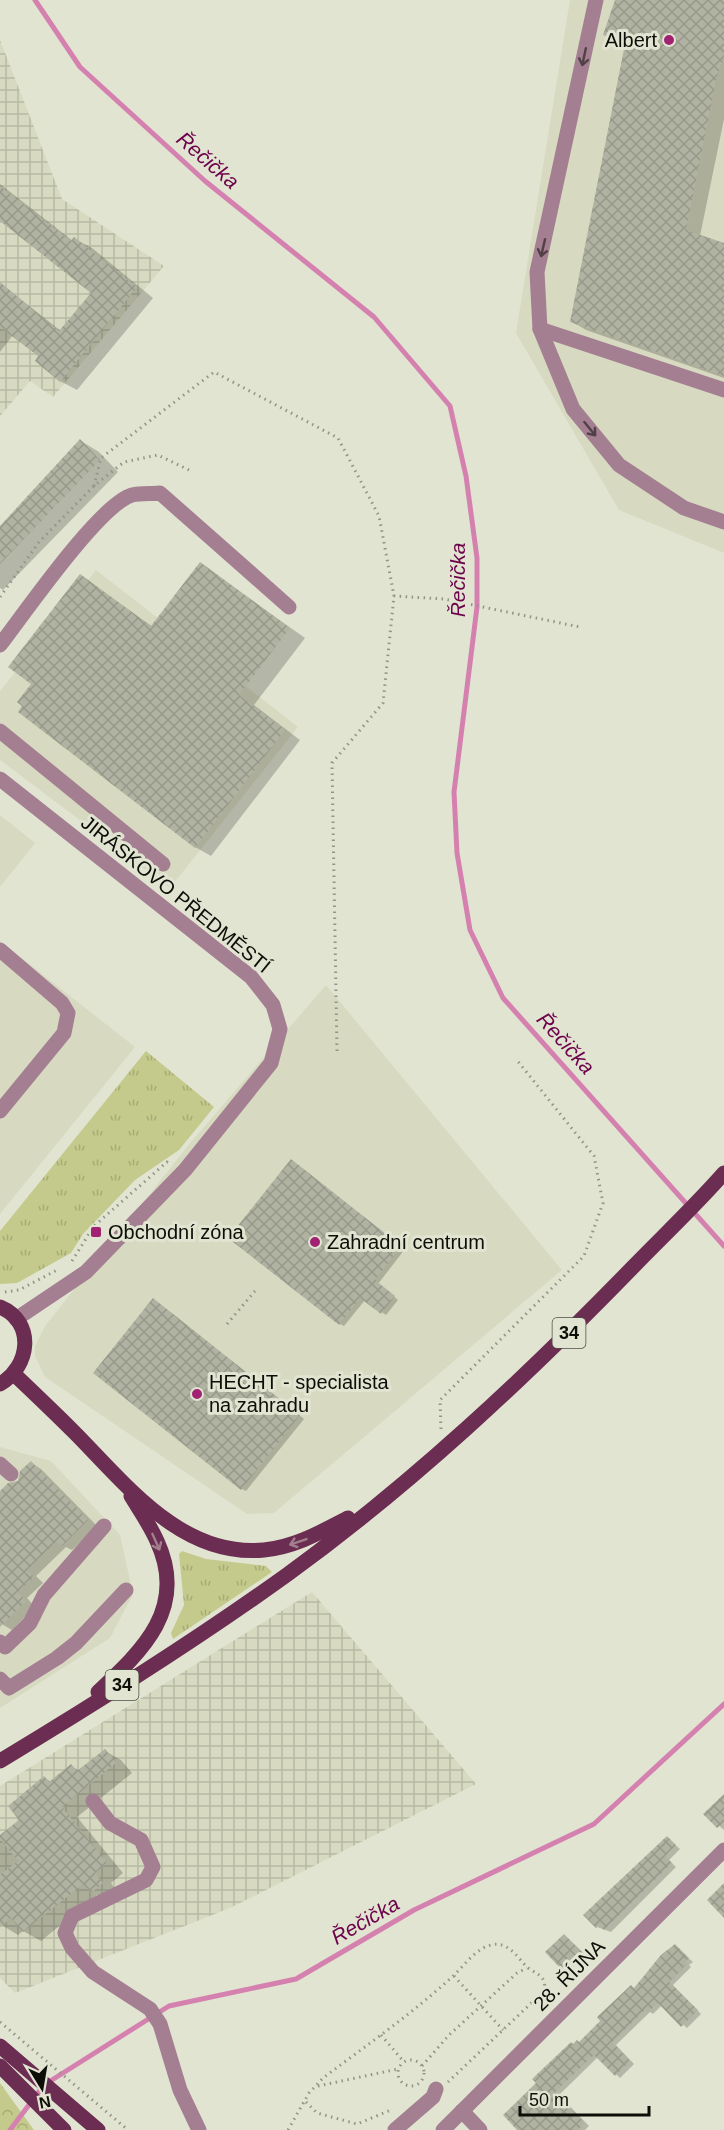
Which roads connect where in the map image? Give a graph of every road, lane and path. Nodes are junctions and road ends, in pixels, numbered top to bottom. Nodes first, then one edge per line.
1 (596, 0) edge
2 (540, 329) junction
3 (724, 390) edge
4 (189, 470) dead end
5 (94, 486) junction
6 (724, 522) edge
7 (394, 596) junction
8 (0, 597) edge
9 (290, 607) dead end
10 (580, 627) dead end
11 (0, 645) edge
12 (0, 731) edge
13 (0, 779) edge
14 (163, 864) dead end
15 (2, 957) edge
16 (337, 1052) dead end
17 (516, 1059) dead end
18 (0, 1111) edge
19 (185, 1170) junction
20 (724, 1173) edge
21 (0, 1291) edge
22 (255, 1291) dead end
23 (0, 1307) edge
24 (16, 1319) junction
25 (227, 1324) dead end
26 (14, 1374) junction
27 (0, 1384) edge
28 (441, 1452) junction
29 (129, 1491) junction
30 (387, 1496) junction
31 (104, 1526) dead end
32 (126, 1590) dead end
33 (0, 1642) edge
34 (0, 1679) edge
35 (71, 1718) junction
36 (0, 1761) edge
37 (93, 1801) dead end
38 (724, 1850) edge
39 (527, 1968) junction
40 (454, 1976) junction
41 (481, 2007) junction
42 (0, 2022) edge
43 (503, 2030) junction
44 (381, 2035) junction
45 (0, 2046) edge
46 (404, 2062) junction
47 (0, 2066) edge
48 (422, 2066) junction
49 (398, 2069) junction
50 (314, 2087) junction
51 (436, 2089) joint
52 (306, 2102) junction
53 (398, 2107) dead end
54 (462, 2111) junction
55 (122, 2125) junction
56 (64, 2130) edge
57 (98, 2130) edge
58 (117, 2130) edge
59 (128, 2130) edge
60 (199, 2130) edge
61 (288, 2130) edge
62 (395, 2130) edge
63 (443, 2130) edge
64 (480, 2130) edge

1 -> 2 street
2 - 3 street
2 -> 6 street
4 - 5 path
5 - 7 path
5 - 8 path
7 - 10 path
7 - 16 path
9 - 11 street
12 - 14 street
13 - 19 street, JIRÁSKOVO PŘEDMĚSTÍ
15 - 18 street
17 - 28 path
19 - 21 path
19 - 24 street, JIRÁSKOVO PŘEDMĚSTÍ
20 - 28 main road, 34
22 - 25 path
23 - 24 main road
24 - 26 main road
26 - 27 main road
26 - 29 main road
28 - 30 main road, 34
30 -> 29 main road
29 -> 35 main road
30 - 35 main road, 34
31 - 33 street
32 - 34 street
35 - 36 main road, 34
37 - 60 street
38 - 54 street, 28. ŘÍJNA
39 - 40 path
39 - 41 path
39 - 43 path
40 - 41 path
40 - 44 path
41 - 43 path
41 - 48 path
42 - 55 path
43 - 51 path
44 - 46 path
44 - 50 path
45 - 57 main road
46 - 48 path
46 - 49 path
47 - 56 main road
48 - 49 path
49 - 50 path
50 - 52 path
51 - 62 street
52 - 53 path
52 - 61 path
54 - 63 street, 28. ŘÍJNA
54 - 64 street
55 - 58 path
55 - 59 path

